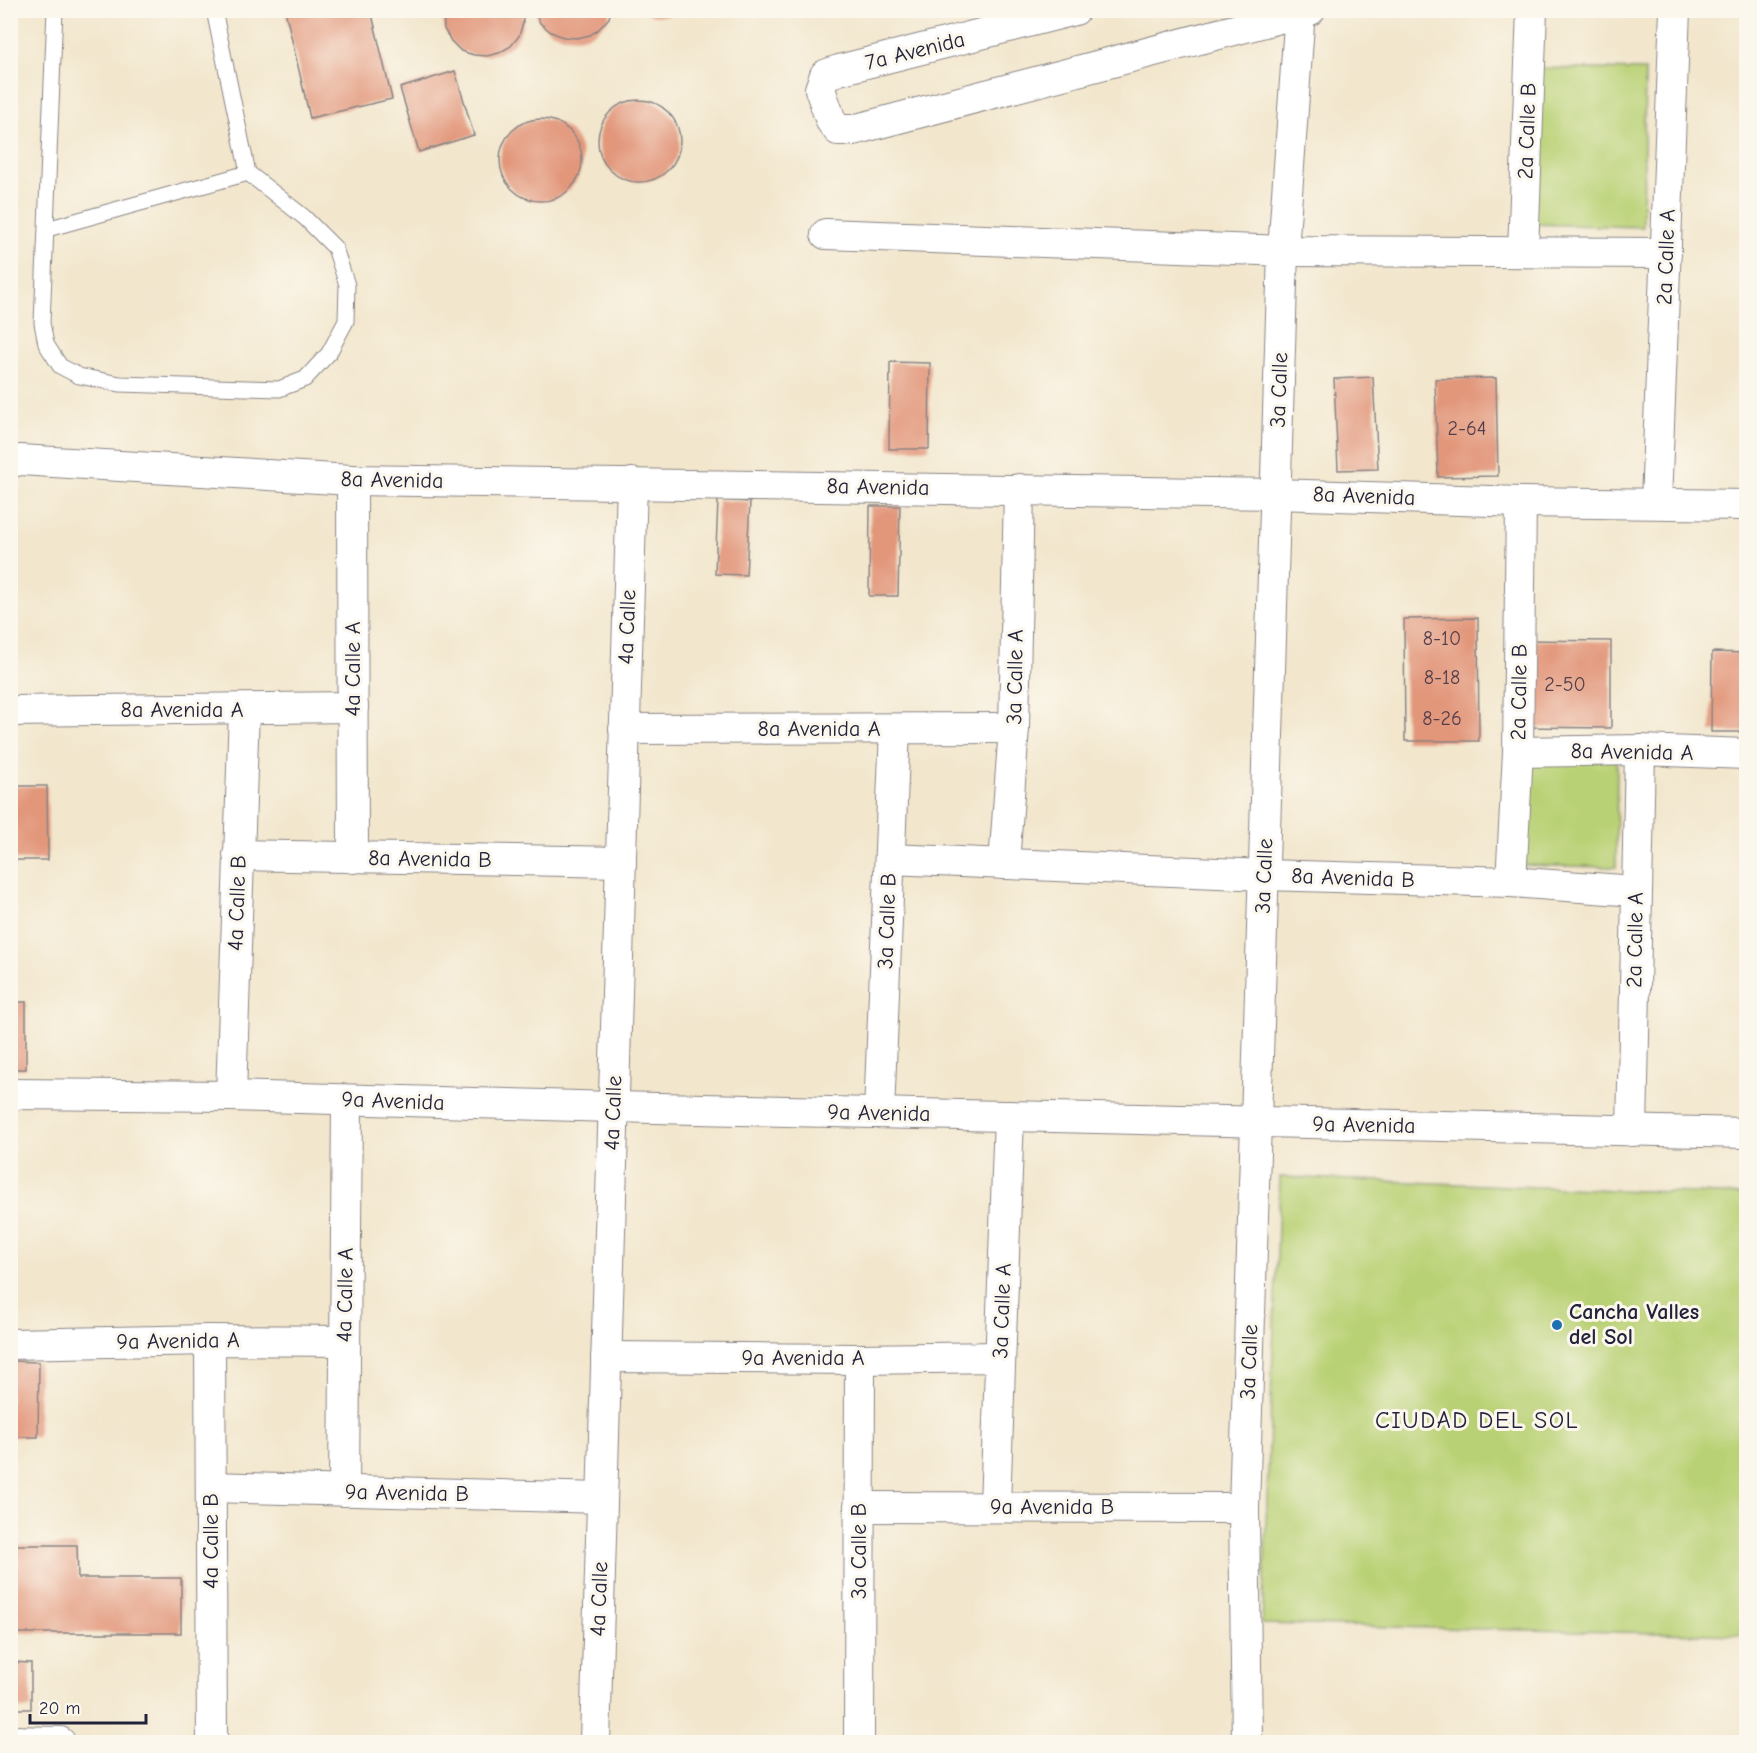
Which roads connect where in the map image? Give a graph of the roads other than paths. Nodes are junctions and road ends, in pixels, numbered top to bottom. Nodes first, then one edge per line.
1 (55, 10) edge
2 (214, 10) edge
3 (1075, 10) edge
4 (1532, 10) edge
5 (1675, 10) edge
6 (1303, 11) edge
7 (248, 173) junction
8 (47, 229) junction
9 (826, 234) dead end
10 (1283, 251) junction
11 (1523, 252) junction
12 (1666, 253) junction
13 (10, 463) edge
14 (352, 480) junction
15 (632, 483) junction
16 (1019, 489) junction
17 (1276, 494) junction
18 (1521, 501) junction
19 (1656, 504) junction
20 (1746, 505) edge
21 (353, 707) junction
22 (244, 709) junction
23 (10, 711) edge
24 (1014, 728) junction
25 (624, 729) junction
26 (895, 729) junction
27 (1640, 750) junction
28 (1518, 752) junction
29 (1746, 754) edge
30 (238, 855) junction
31 (353, 858) junction
32 (890, 859) junction
33 (621, 862) junction
34 (1004, 864) junction
35 (1264, 875) junction
36 (1511, 882) junction
37 (1636, 891) junction
38 (10, 1094) edge
39 (231, 1096) junction
40 (347, 1100) junction
41 (613, 1107) junction
42 (879, 1113) junction
43 (1009, 1116) junction
44 (1256, 1122) junction
45 (1632, 1131) junction
46 (1746, 1133) edge
47 (210, 1340) junction
48 (345, 1341) junction
49 (10, 1344) edge
50 (606, 1357) junction
51 (1000, 1357) junction
52 (860, 1359) junction
53 (211, 1487) junction
54 (344, 1491) junction
55 (602, 1498) junction
56 (995, 1506) junction
57 (860, 1507) junction
58 (1244, 1508) junction
59 (10, 1741) edge
60 (60, 1743) edge
61 (212, 1743) edge
62 (594, 1743) edge
63 (859, 1743) edge
64 (1247, 1743) edge

1 - 8 lane
2 - 7 lane
3 - 6 street, 7a Avenida
4 - 11 street, 2a Calle B
5 - 12 street, 2a Calle A
6 - 10 street, 3a Calle
7 - 8 lane
7 - 8 lane
9 - 10 street
10 - 11 street
10 - 17 street, 3a Calle
11 - 12 street
12 - 19 street, 2a Calle A
13 - 14 street, 8a Avenida
14 - 15 street, 8a Avenida
14 - 21 street, 4a Calle A
15 - 16 street, 8a Avenida
15 - 25 street, 4a Calle
16 - 17 street, 8a Avenida
16 - 24 street, 3a Calle A
17 - 18 street, 8a Avenida
17 - 35 street, 3a Calle
18 - 19 street, 8a Avenida
18 - 28 street, 2a Calle B
19 - 20 street, 8a Avenida
21 - 22 street, 8a Avenida A
21 - 31 street, 4a Calle A
22 - 23 street, 8a Avenida A
22 - 30 street, 4a Calle B
24 - 26 street, 8a Avenida A
24 - 34 street, 3a Calle A
25 - 26 street, 8a Avenida A
25 - 33 street, 4a Calle
26 - 32 street, 3a Calle B
27 - 28 street, 8a Avenida A
27 - 29 street, 8a Avenida A
27 - 37 street, 2a Calle A
28 - 36 street, 2a Calle B
30 - 31 street, 8a Avenida B
30 - 39 street, 4a Calle B
31 - 33 street, 8a Avenida B
32 - 34 street, 8a Avenida B
32 - 42 street, 3a Calle B
33 - 41 street, 4a Calle
34 - 35 street, 8a Avenida B
35 - 36 street, 8a Avenida B
35 - 44 street, 3a Calle
36 - 37 street, 8a Avenida B
37 - 45 street, 2a Calle A
38 - 39 street, 9a Avenida
39 - 40 street, 9a Avenida
40 - 41 street, 9a Avenida
40 - 48 street, 4a Calle A
41 - 42 street, 9a Avenida
41 - 50 street, 4a Calle
42 - 43 street, 9a Avenida
43 - 44 street, 9a Avenida
43 - 51 street, 3a Calle A
44 - 45 street, 9a Avenida
44 - 58 street, 3a Calle
45 - 46 street, 9a Avenida
47 - 48 street, 9a Avenida A
47 - 49 street, 9a Avenida A
47 - 53 street, 4a Calle B
48 - 54 street, 4a Calle A
50 - 52 street, 9a Avenida A
50 - 55 street, 4a Calle
51 - 52 street, 9a Avenida A
51 - 56 street, 3a Calle A
52 - 57 street, 3a Calle B
53 - 54 street, 9a Avenida B
53 - 61 street, 4a Calle B
54 - 55 street, 9a Avenida B
55 - 62 street, 4a Calle
56 - 57 street, 9a Avenida B
56 - 58 street, 9a Avenida B
57 - 63 street, 3a Calle B
58 - 64 street, 3a Calle
59 - 60 street

